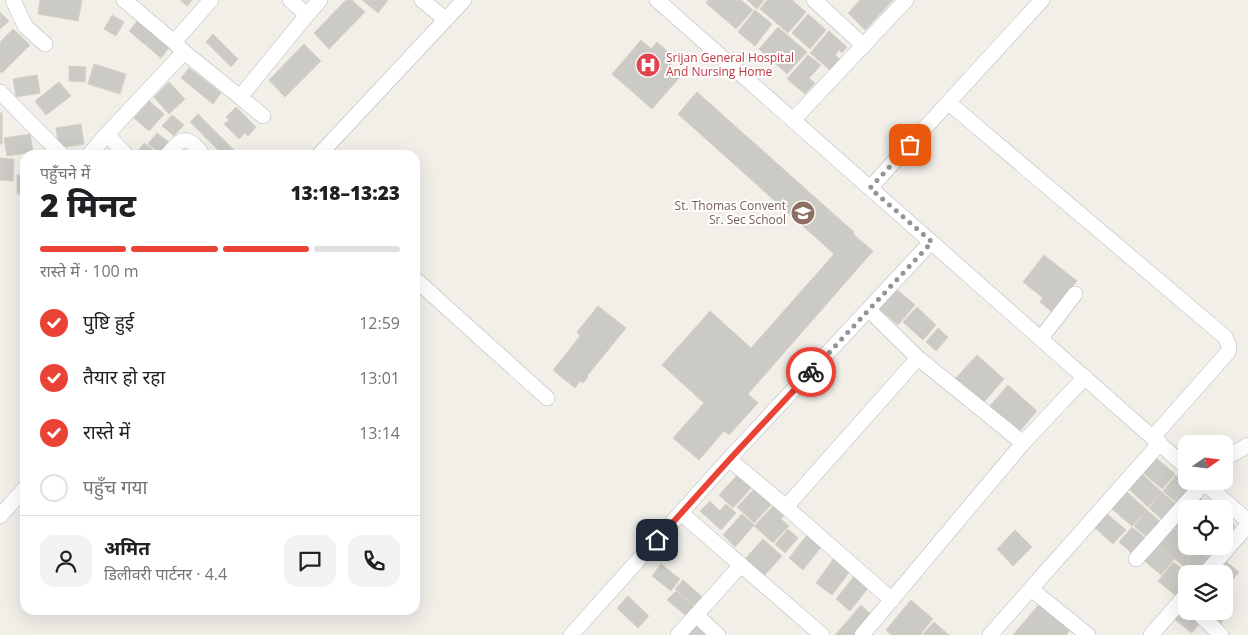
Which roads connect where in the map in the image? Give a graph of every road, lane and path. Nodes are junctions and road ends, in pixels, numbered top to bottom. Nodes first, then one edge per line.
1 (13, 0) edge
2 (124, 0) edge
3 (211, 0) edge
4 (290, 0) edge
5 (320, 0) edge
6 (422, 0) edge
7 (464, 0) edge
8 (657, 0) edge
9 (814, 0) edge
10 (906, 0) edge
11 (1042, 0) edge
12 (307, 15) junction
13 (445, 19) junction
14 (44, 44) dead end
15 (864, 46) junction
16 (179, 47) junction
17 (0, 92) edge
18 (240, 97) junction
19 (949, 102) junction
20 (263, 116) dead end
21 (794, 120) junction
22 (107, 134) junction
23 (57, 150) edge
24 (93, 150) edge
25 (121, 150) edge
26 (172, 150) edge
27 (200, 150) edge
28 (324, 150) edge
29 (870, 188) junction
30 (932, 242) junction
31 (420, 284) edge
32 (1075, 294) dead end
33 (869, 310) junction
34 (1041, 338) junction
35 (918, 358) junction
36 (1085, 377) junction
37 (547, 398) dead end
38 (1156, 440) junction
39 (1023, 443) junction
40 (1248, 445) edge
41 (1233, 454) edge
42 (729, 460) junction
43 (1178, 460) edge
44 (1196, 490) edge
45 (1212, 490) edge
46 (20, 494) edge
47 (786, 507) junction
48 (682, 514) junction
49 (0, 516) edge
50 (1248, 523) edge
51 (1136, 559) dead end
52 (742, 565) junction
53 (1213, 565) edge
54 (1031, 588) junction
55 (892, 600) junction
56 (1178, 606) edge
57 (696, 615) junction
58 (1205, 620) edge
59 (1082, 633) edge
60 (571, 635) edge
61 (678, 635) edge
62 (718, 635) edge
63 (822, 635) edge
64 (862, 635) edge
65 (990, 635) edge
66 (1151, 635) edge
67 (1221, 635) edge

1 - 14 street
2 - 16 street
3 - 16 street
4 - 12 street
5 - 12 street
6 - 13 street
7 - 13 street
8 - 21 street
9 - 15 street
10 - 15 street
11 - 19 street
12 - 18 street
13 - 28 street
15 - 21 street
16 - 18 street
16 - 22 street
17 - 23 street
18 - 20 street
19 - 29 street
19 - 38 street
21 - 29 street
22 - 24 street
22 - 25 street
26 - 27 street
29 - 30 street
30 - 33 street
30 - 34 street
31 - 37 street
32 - 34 street
33 - 35 street
33 - 42 street
34 - 36 street
35 - 39 street
35 - 47 street
36 - 38 street
36 - 39 street
38 - 43 street
38 - 54 street
39 - 55 street
40 - 41 street
42 - 47 street
42 - 48 street
44 - 51 street
45 - 50 street
46 - 49 street
47 - 55 street
48 - 52 street
48 - 60 street
50 - 53 street
52 - 57 street
52 - 63 street
54 - 59 street
54 - 65 street
55 - 64 street
56 - 66 street
57 - 61 street
57 - 62 street
58 - 67 street

